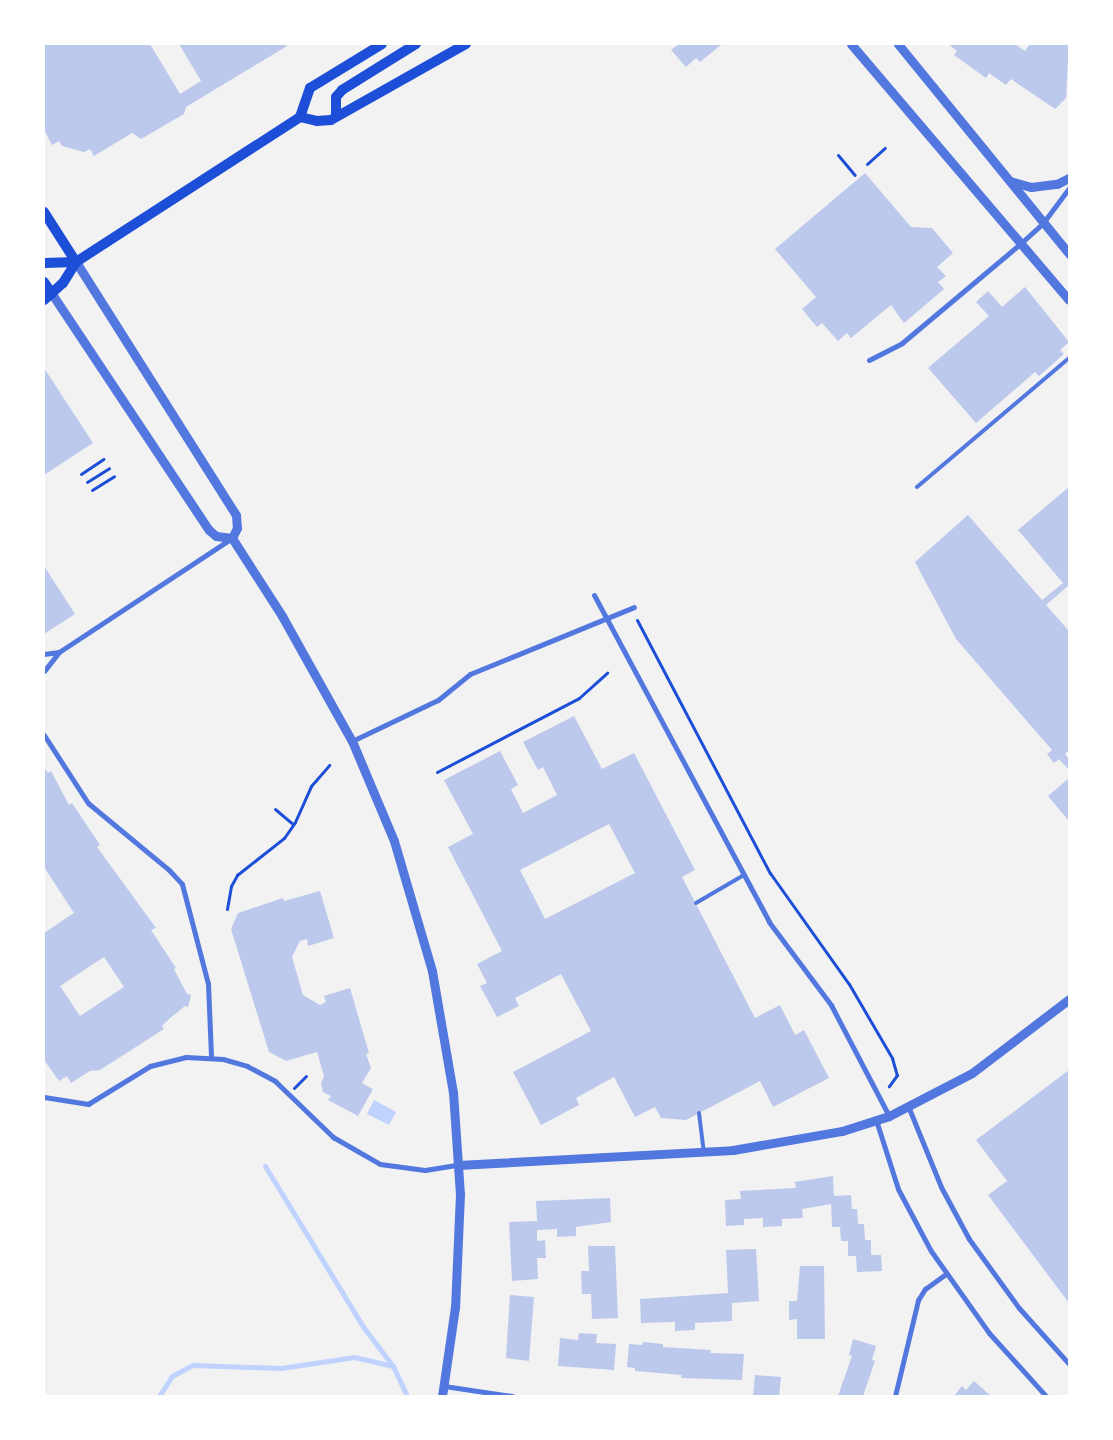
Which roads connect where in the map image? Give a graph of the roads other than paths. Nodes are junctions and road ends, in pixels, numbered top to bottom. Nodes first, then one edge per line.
1 (382, 44) edge
2 (416, 44) edge
3 (466, 44) edge
4 (850, 44) edge
5 (898, 44) edge
6 (336, 116) junction
7 (300, 117) junction
8 (1006, 178) junction
9 (1069, 178) edge
10 (1069, 188) edge
11 (44, 212) edge
12 (1043, 223) junction
13 (1020, 243) junction
14 (1069, 254) edge
15 (76, 262) junction
16 (44, 263) edge
17 (44, 282) edge
18 (48, 297) edge
19 (1069, 300) edge
20 (1069, 358) edge
21 (869, 360) dead end
22 (916, 487) dead end
23 (232, 538) junction
24 (594, 595) dead end
25 (634, 607) dead end
26 (607, 619) junction
27 (59, 652) junction
28 (44, 654) edge
29 (44, 671) edge
30 (44, 735) edge
31 (352, 741) junction
32 (744, 875) junction
33 (696, 903) dead end
34 (1069, 999) edge
35 (211, 1057) junction
36 (44, 1098) edge
37 (908, 1106) junction
38 (699, 1113) dead end
39 (889, 1116) junction
40 (876, 1120) junction
41 (704, 1152) junction
42 (458, 1165) junction
43 (946, 1274) junction
44 (1069, 1364) edge
45 (444, 1386) junction
46 (442, 1396) edge
47 (512, 1396) edge
48 (895, 1396) edge
49 (1046, 1396) edge

1 - 7 main road
2 - 6 main road
3 - 6 main road
4 - 13 street
5 - 8 street
6 - 7 main road
7 - 15 main road
8 - 9 street
8 - 12 street
10 - 12 street
11 - 15 main road
12 - 13 street
12 - 14 street
13 - 19 street
13 - 21 street
15 - 16 main road
15 - 18 main road
15 - 23 street
17 - 18 main road
18 - 23 street
20 - 22 lane
23 - 27 street
23 - 31 street
24 - 26 street
25 - 26 street
26 - 31 street
26 - 32 street
27 - 28 street
27 - 29 street
30 - 35 street
31 - 42 street
32 - 33 lane
32 - 39 street
34 - 37 street
35 - 36 street
35 - 42 street
37 - 39 street
37 - 44 street
38 - 41 lane
39 - 40 street
40 - 41 street
40 - 43 street
41 - 42 street
42 - 45 street
43 - 48 street
43 - 49 street
45 - 46 street
45 - 47 street

